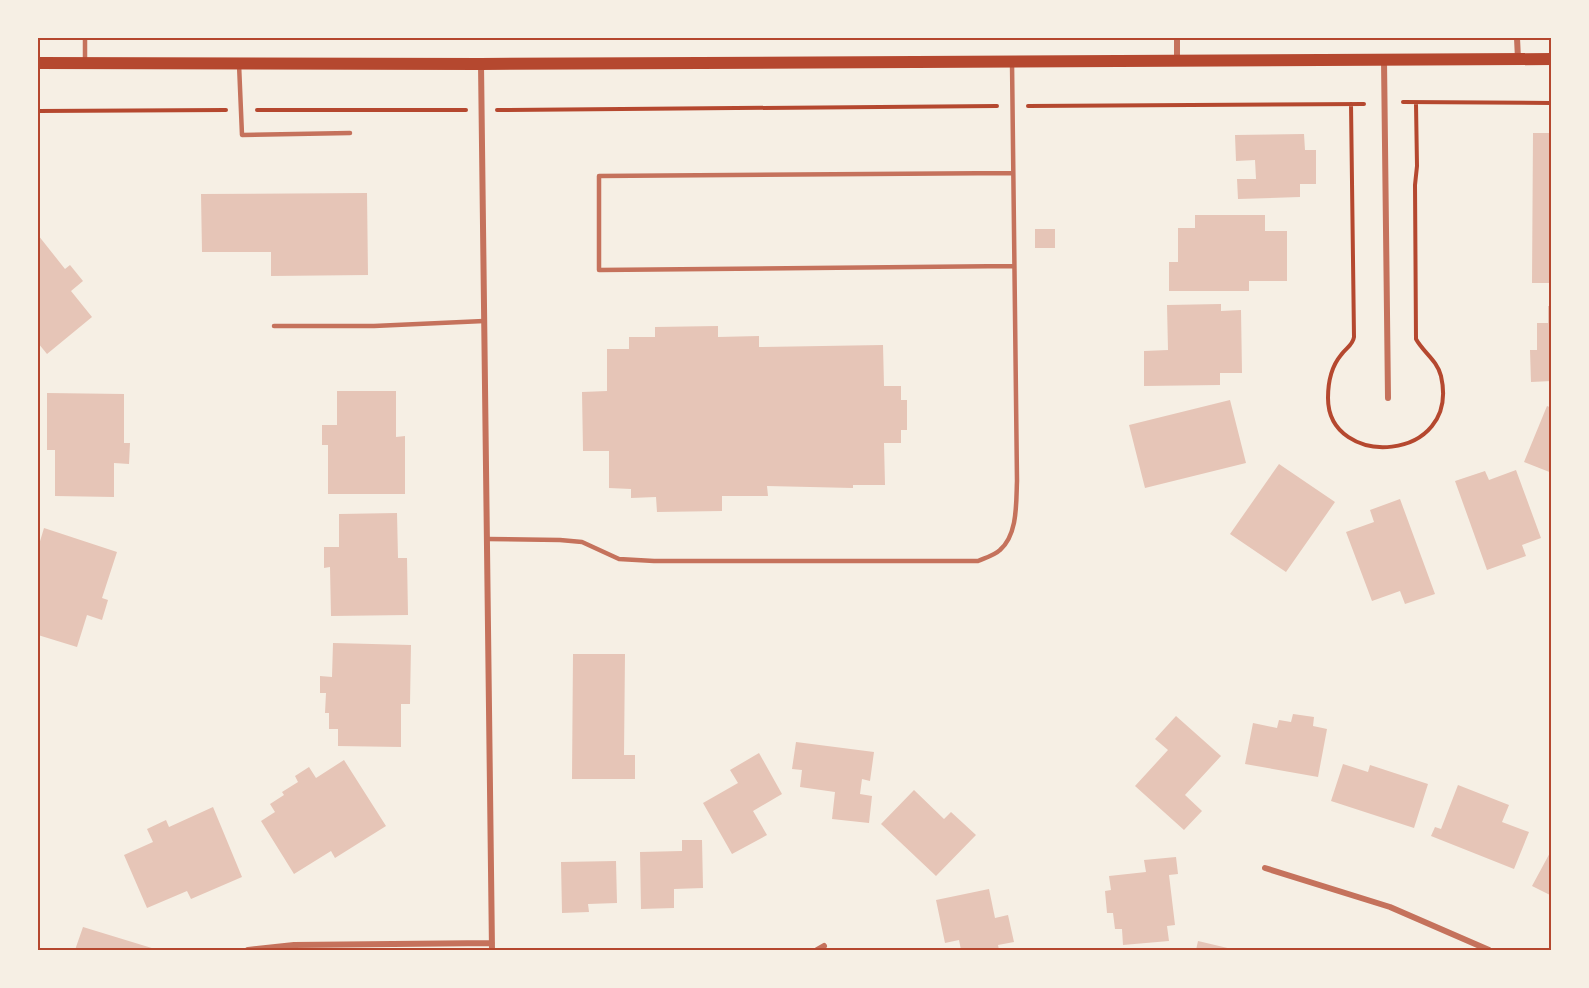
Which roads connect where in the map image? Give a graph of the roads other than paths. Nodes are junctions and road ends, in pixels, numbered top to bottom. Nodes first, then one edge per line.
1 (85, 38) edge
2 (1178, 38) edge
3 (1517, 38) edge
4 (1518, 59) junction
5 (1551, 59) edge
6 (1384, 60) junction
7 (1177, 61) junction
8 (1012, 62) junction
9 (38, 63) edge
10 (85, 63) junction
11 (239, 63) junction
12 (481, 64) junction
13 (350, 133) dead end
14 (1013, 173) junction
15 (1013, 266) junction
16 (484, 321) junction
17 (273, 326) dead end
18 (1388, 398) dead end
19 (487, 539) junction
20 (1265, 868) dead end
21 (824, 946) dead end
22 (492, 947) edge
23 (248, 951) edge
24 (817, 951) edge
25 (1489, 951) edge

1 - 10 lane
2 - 7 street
3 - 4 street
4 - 5 main road
4 - 6 main road
6 - 7 main road
6 - 18 street
7 - 8 main road
8 - 12 main road
8 - 14 lane
9 - 10 main road
10 - 11 main road
11 - 12 main road
11 - 13 lane
12 - 16 street
14 - 15 lane
14 - 15 lane
15 - 19 lane
16 - 17 lane
16 - 19 street
19 - 22 street
20 - 25 street
21 - 24 street
22 - 23 street

